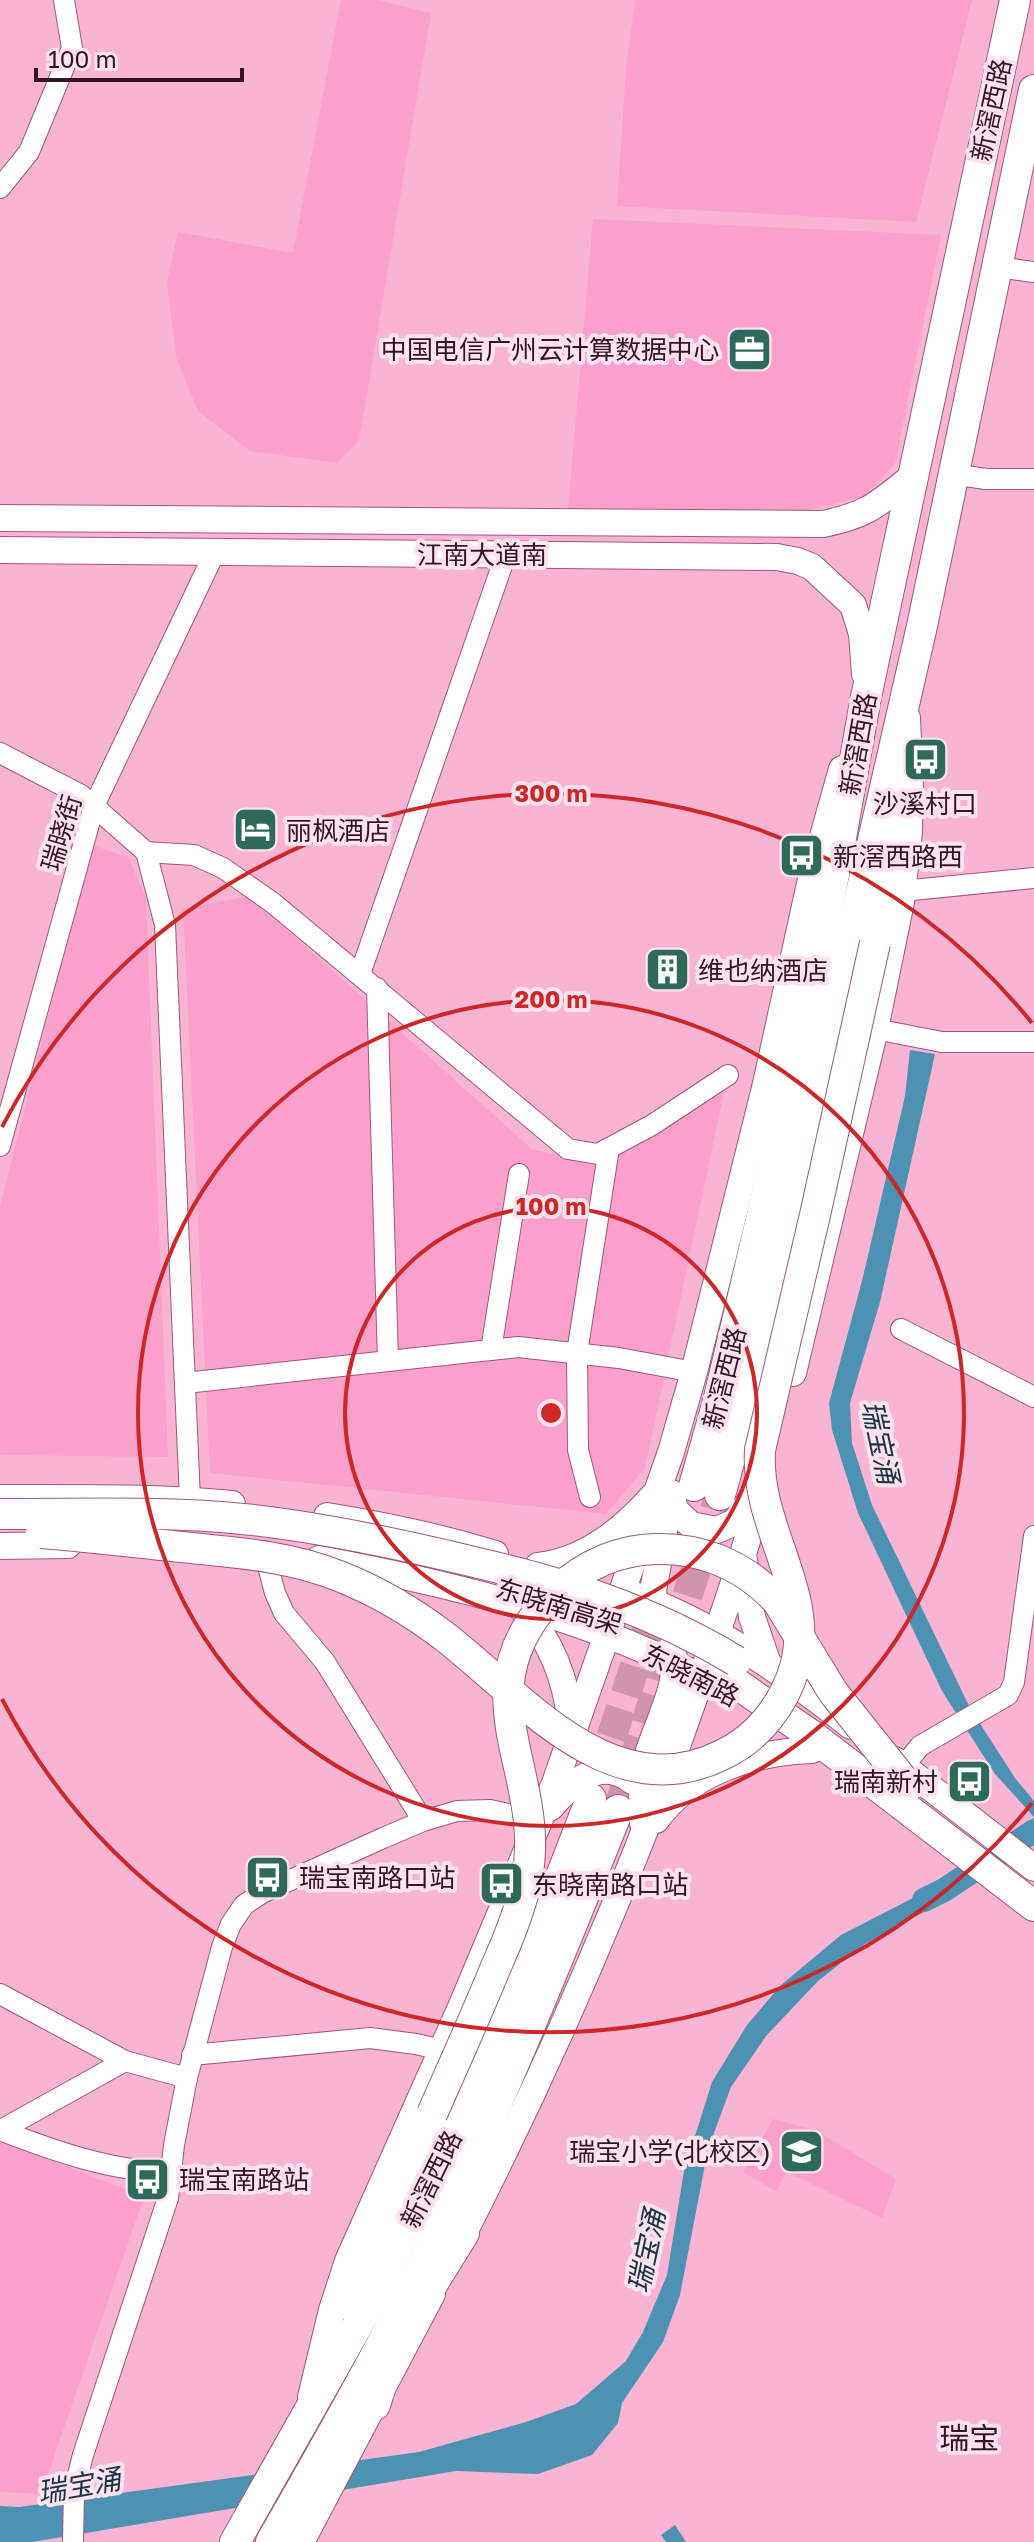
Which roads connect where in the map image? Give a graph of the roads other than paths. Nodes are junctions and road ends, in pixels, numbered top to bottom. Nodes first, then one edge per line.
1 (64, 0) edge
2 (1015, 0) edge
3 (1034, 90) edge
4 (1030, 130) edge
5 (0, 188) edge
6 (997, 267) junction
7 (1034, 272) edge
8 (952, 474) junction
9 (912, 477) junction
10 (1034, 479) edge
11 (0, 518) edge
12 (0, 550) edge
13 (215, 552) junction
14 (506, 554) junction
15 (866, 697) junction
16 (905, 697) junction
17 (0, 753) edge
18 (94, 806) junction
19 (146, 852) junction
20 (1034, 878) edge
21 (902, 891) junction
22 (360, 974) junction
23 (377, 988) junction
24 (875, 1029) junction
25 (1034, 1042) edge
26 (728, 1075) dead end
27 (0, 1146) edge
28 (609, 1148) junction
29 (519, 1174) dead end
30 (901, 1329) dead end
31 (491, 1350) junction
32 (577, 1353) junction
33 (388, 1361) junction
34 (694, 1372) junction
35 (185, 1383) junction
36 (1034, 1397) edge
37 (765, 1477) junction
38 (686, 1492) junction
39 (590, 1497) dead end
40 (0, 1498) edge
41 (190, 1500) junction
42 (0, 1514) edge
43 (0, 1533) edge
44 (41, 1533) junction
45 (1034, 1536) edge
46 (0, 1546) edge
47 (264, 1551) junction
48 (743, 1553) junction
49 (538, 1566) junction
50 (622, 1591) junction
51 (655, 1603) junction
52 (521, 1607) junction
53 (717, 1633) junction
54 (606, 1635) junction
55 (675, 1664) junction
56 (768, 1664) junction
57 (702, 1677) junction
58 (572, 1734) junction
59 (812, 1750) junction
60 (906, 1776) junction
61 (617, 1801) junction
62 (423, 1821) junction
63 (539, 1822) junction
64 (644, 1835) junction
65 (1034, 1868) edge
66 (1034, 1884) edge
67 (1034, 1906) edge
68 (1034, 1920) edge
69 (0, 1994) edge
70 (442, 2050) junction
71 (192, 2055) junction
72 (125, 2061) junction
73 (187, 2078) junction
74 (0, 2130) edge
75 (171, 2172) junction
76 (464, 2233) junction
77 (419, 2270) junction
78 (395, 2341) junction
79 (375, 2405) junction
80 (308, 2411) junction
81 (348, 2431) junction
82 (306, 2534) edge
83 (73, 2542) edge
84 (235, 2542) edge
85 (271, 2542) edge

1 - 5 street
2 - 9 highway, 新滘西路
3 - 4 highway, 新滘西路
4 - 6 highway, 新滘西路
6 - 7 street
6 - 8 highway, 新滘西路
8 - 10 street
8 - 16 highway, 新滘西路
9 - 11 main road, 江南大道南
9 - 15 highway, 新滘西路
12 - 13 main road, 江南大道南
13 - 14 main road, 江南大道南
13 - 18 street, 瑞晓街
14 - 15 main road, 江南大道南
14 - 22 street
15 - 34 main road
15 - 38 highway, 新滘西路
16 - 21 main road
16 - 38 highway, 新滘西路
16 - 44 highway, bridge
17 - 18 street
18 - 19 street
18 - 27 street, 瑞晓街
19 - 22 street
19 - 35 street
20 - 21 street
21 - 24 main road
22 - 23 street
23 - 28 street
23 - 33 street
24 - 25 street
24 - 37 main road
26 - 28 street
28 - 32 street
29 - 31 street
30 - 36 street
31 - 32 street
31 - 33 street
32 - 34 street
32 - 39 street
33 - 35 street
34 - 38 main road
35 - 41 street
37 - 38 main road
37 - 48 main road
38 - 49 main road
38 - 50 main road
38 - 51 main road
40 - 41 main road, 东晓南路
41 - 49 main road, 东晓南路
42 - 60 highway, 东晓南高架, bridge
43 - 44 highway, 东晓南高架
44 - 67 highway, 东晓南高架, bridge
45 - 60 street
46 - 47 main road, 东晓南路
47 - 52 main road, 东晓南路
47 - 62 street
48 - 53 main road
48 - 56 main road
49 - 50 main road, 东晓南路
49 - 52 main road
50 - 51 main road, 东晓南路
50 - 54 main road
50 - 55 main road
51 - 53 main road, 东晓南路
51 - 57 main road
52 - 54 main road, 东晓南路
52 - 58 main road
53 - 56 main road, 东晓南路
53 - 57 main road
54 - 55 main road, 东晓南路
54 - 58 main road
55 - 57 main road, 东晓南路
55 - 61 main road
56 - 60 main road, 东晓南路
57 - 59 main road, 东晓南路
57 - 64 main road
58 - 63 main road
59 - 64 main road
59 - 68 main road, 东晓南路
60 - 65 main road, 东晓南路
60 - 66 highway, 东晓南高架
60 - 80 highway, bridge
61 - 63 main road
61 - 64 main road
61 - 77 highway, 新滘西路
61 - 80 highway, 新滘西路
62 - 63 street
62 - 71 street
63 - 70 main road
64 - 76 main road
69 - 72 street
70 - 71 street
70 - 80 main road
71 - 73 street
72 - 73 street
72 - 74 street
73 - 75 street
74 - 75 street
75 - 83 street, bridge
76 - 78 highway
76 - 79 main road
77 - 78 highway
77 - 81 highway, 新滘西路
78 - 79 highway
78 - 81 highway
79 - 81 main road
80 - 84 highway, 新滘西路
81 - 82 main road
81 - 85 highway, 新滘西路

